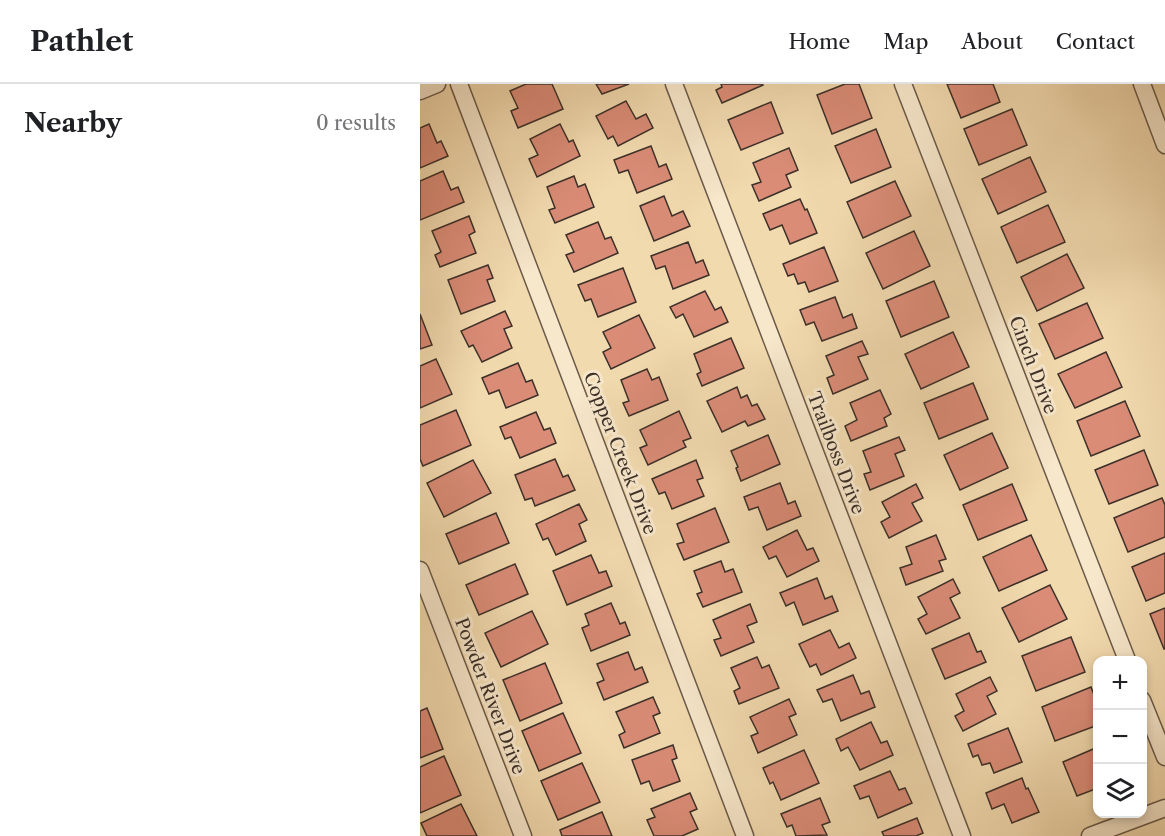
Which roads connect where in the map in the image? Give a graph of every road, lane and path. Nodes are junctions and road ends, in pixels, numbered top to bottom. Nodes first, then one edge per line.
1 (437, 84) edge
2 (459, 84) edge
3 (674, 84) edge
4 (903, 84) edge
5 (1142, 84) edge
6 (420, 91) edge
7 (1165, 145) edge
8 (420, 570) edge
9 (1125, 656) edge
10 (1147, 710) edge
11 (1165, 757) edge
12 (1165, 808) edge
13 (523, 836) edge
14 (745, 836) edge
15 (962, 836) edge
16 (1090, 836) edge

1 - 6 street
2 - 14 street, Copper Creek Drive
3 - 15 street, Trailboss Drive
4 - 9 street, Cinch Drive
5 - 7 street
8 - 13 street, Powder River Drive
10 - 11 street
12 - 16 street

